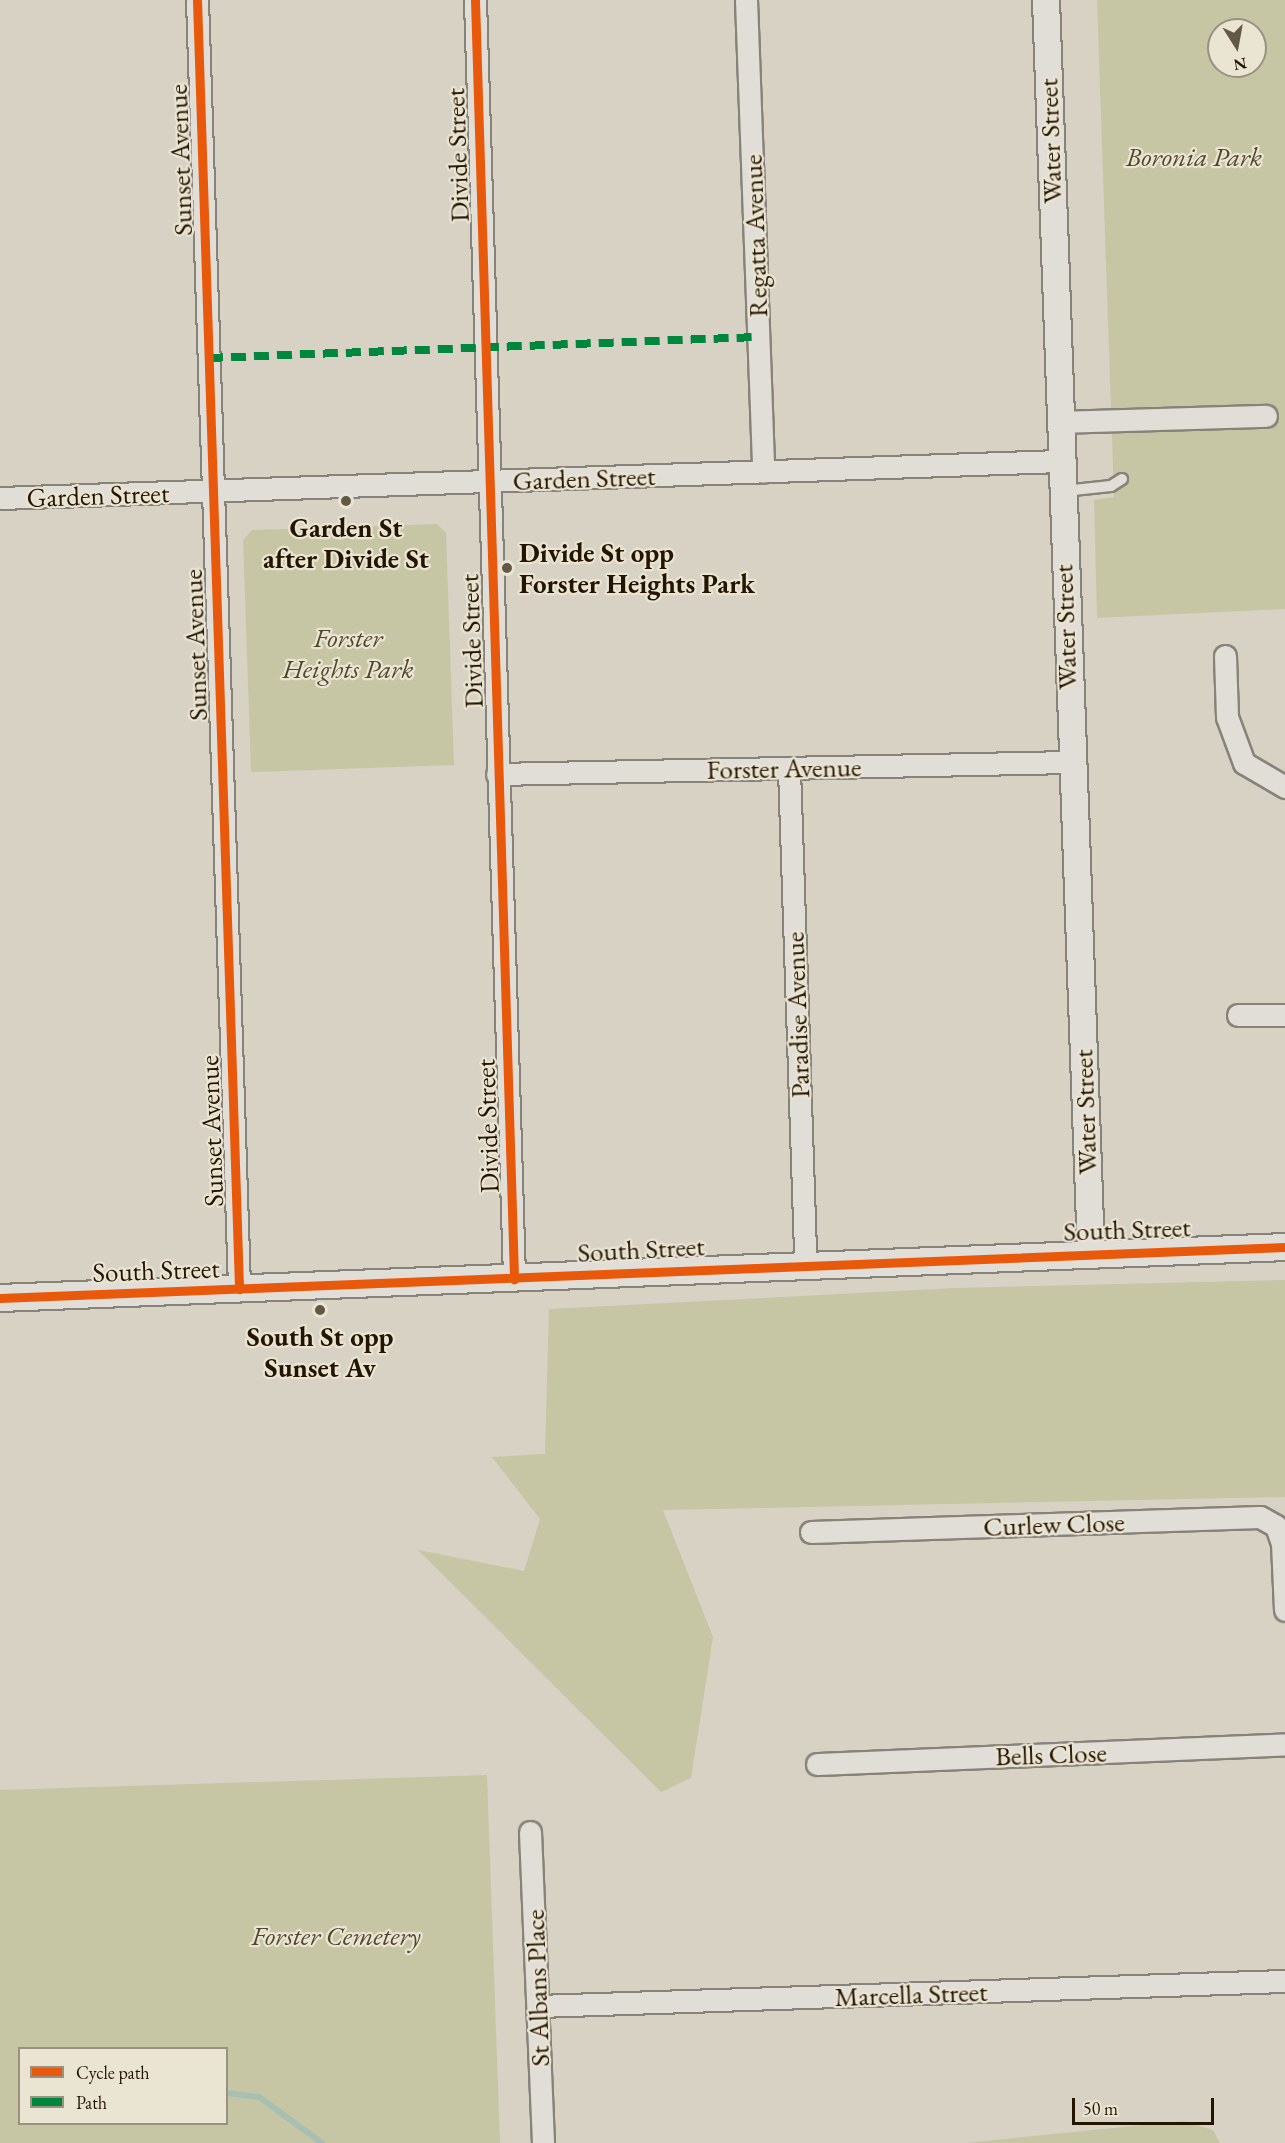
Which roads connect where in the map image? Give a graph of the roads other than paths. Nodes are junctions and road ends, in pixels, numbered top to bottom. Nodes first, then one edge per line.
1 (197, 0) edge
2 (475, 0) edge
3 (747, 0) edge
4 (1046, 0) edge
5 (1266, 416) dead end
6 (1059, 422) junction
7 (1060, 461) junction
8 (763, 472) junction
9 (1122, 479) dead end
10 (488, 481) junction
11 (212, 491) junction
12 (1061, 491) junction
13 (0, 498) edge
14 (1225, 656) dead end
15 (1070, 762) junction
16 (789, 769) junction
17 (498, 774) junction
18 (1285, 787) edge
19 (1238, 1015) dead end
20 (1285, 1015) edge
21 (1285, 1247) edge
22 (1091, 1253) junction
23 (805, 1262) junction
24 (514, 1280) junction
25 (239, 1289) junction
26 (0, 1298) edge
27 (811, 1532) dead end
28 (1285, 1610) edge
29 (1285, 1744) edge
30 (817, 1764) dead end
31 (530, 1832) dead end
32 (1285, 1982) edge
33 (538, 2006) junction
34 (543, 2143) edge

1 - 11 street, Sunset Avenue
2 - 10 street, Divide Street
3 - 8 street, Regatta Avenue
4 - 6 street, Water Street
5 - 6 street
6 - 7 street, Water Street
7 - 8 street, Garden Street
7 - 12 street, Water Street
8 - 10 street, Garden Street
9 - 12 lane
10 - 11 street, Garden Street
10 - 17 street, Divide Street
11 - 13 street, Garden Street
11 - 25 street, Sunset Avenue
12 - 15 street, Water Street
14 - 18 street
15 - 16 street, Forster Avenue
15 - 22 street, Water Street
16 - 17 street, Forster Avenue
16 - 23 street, Paradise Avenue
17 - 24 street, Divide Street
19 - 20 street
21 - 22 street, South Street
22 - 23 street, South Street
23 - 24 street, South Street
24 - 25 street, South Street
25 - 26 street, South Street
27 - 28 street, Curlew Close
29 - 30 street, Bells Close
31 - 33 street, St Albans Place
32 - 33 street, Marcella Street
33 - 34 street, St Albans Place

